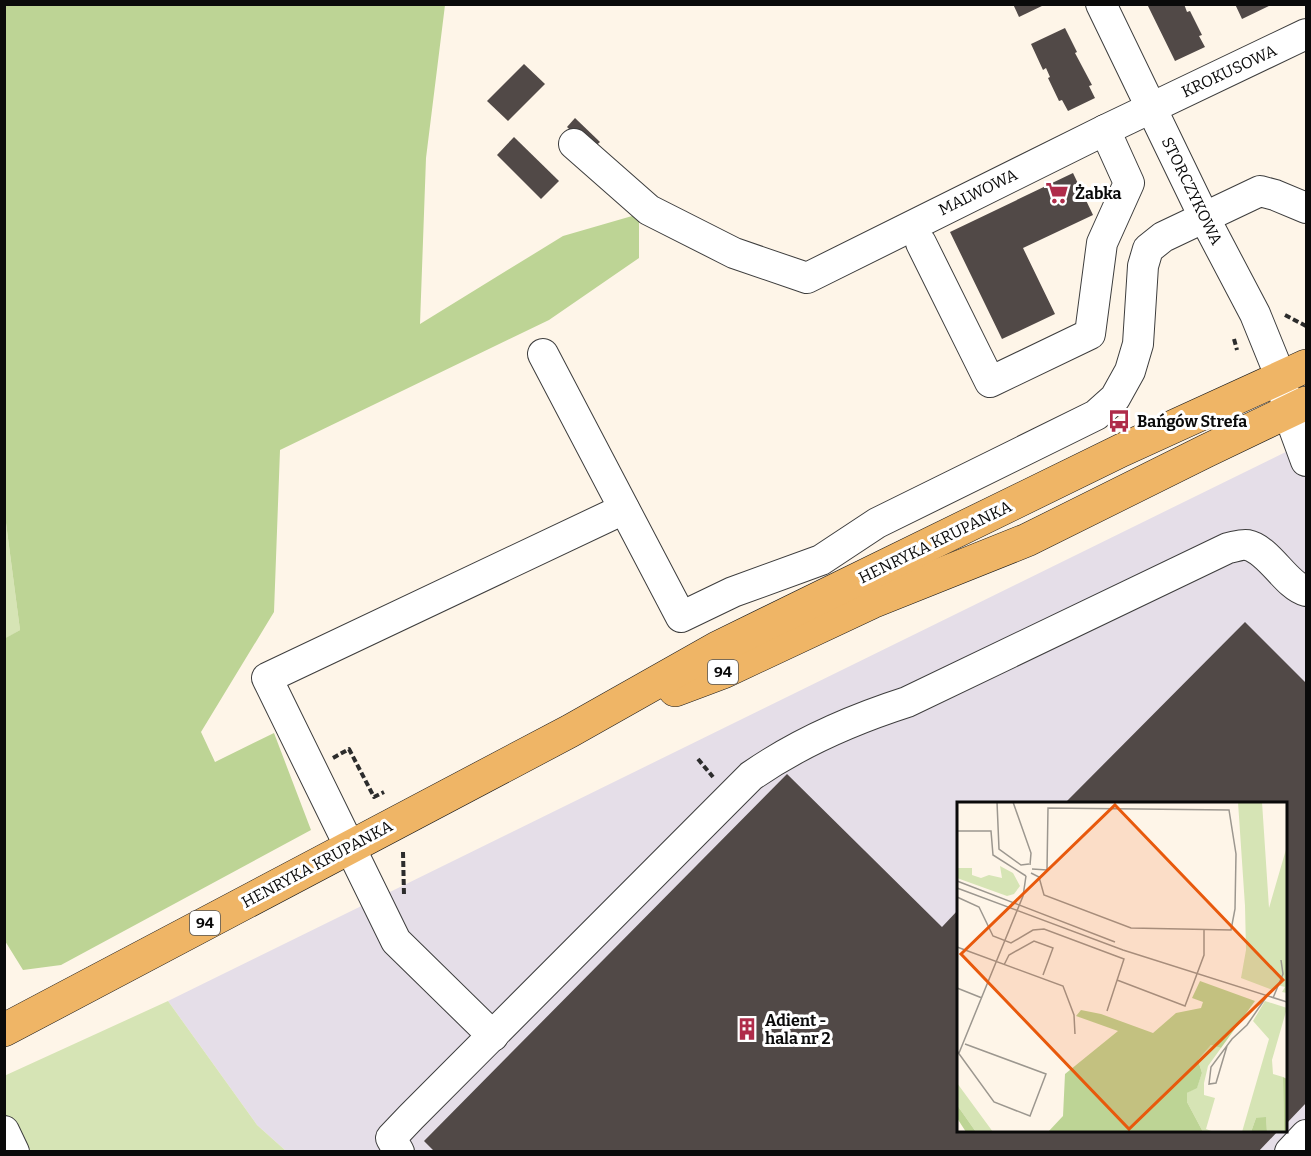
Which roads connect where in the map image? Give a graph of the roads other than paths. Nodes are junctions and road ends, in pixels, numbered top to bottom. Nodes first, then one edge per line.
1 (1101, 4) edge
2 (1306, 34) edge
3 (1151, 108) junction
4 (1105, 130) junction
5 (574, 144) dead end
6 (1306, 208) edge
7 (1205, 219) junction
8 (921, 243) dead end
9 (1099, 261) junction
10 (1143, 266) junction
11 (543, 354) dead end
12 (1294, 372) edge
13 (1297, 408) edge
14 (1306, 461) edge
15 (624, 509) junction
16 (1306, 591) edge
17 (570, 730) junction
18 (351, 845) junction
19 (4, 1030) edge
20 (493, 1036) junction
21 (4, 1131) edge
22 (1306, 1135) edge
23 (14, 1152) edge
24 (399, 1152) edge
25 (1290, 1152) edge

1 - 3 street, STORCZYKOWA
2 - 3 street, KROKUSOWA
3 - 4 street, MALWOWA
3 - 7 street, STORCZYKOWA
4 - 5 street, MALWOWA
4 - 9 street
6 - 7 street
7 - 10 street
7 - 12 street, STORCZYKOWA
8 - 9 street
9 - 10 street
10 - 15 street
11 - 15 street
12 - 13 street, STORCZYKOWA
12 - 17 main road, HENRYKA KRUPANKA / 94
13 - 14 street, STORCZYKOWA
13 - 17 main road, HENRYKA KRUPANKA / 94
15 - 18 street
16 - 20 street
17 - 18 main road, HENRYKA KRUPANKA / 94
18 - 19 main road, HENRYKA KRUPANKA / 94
18 - 20 street
20 - 24 street
21 - 23 street
22 - 25 street

